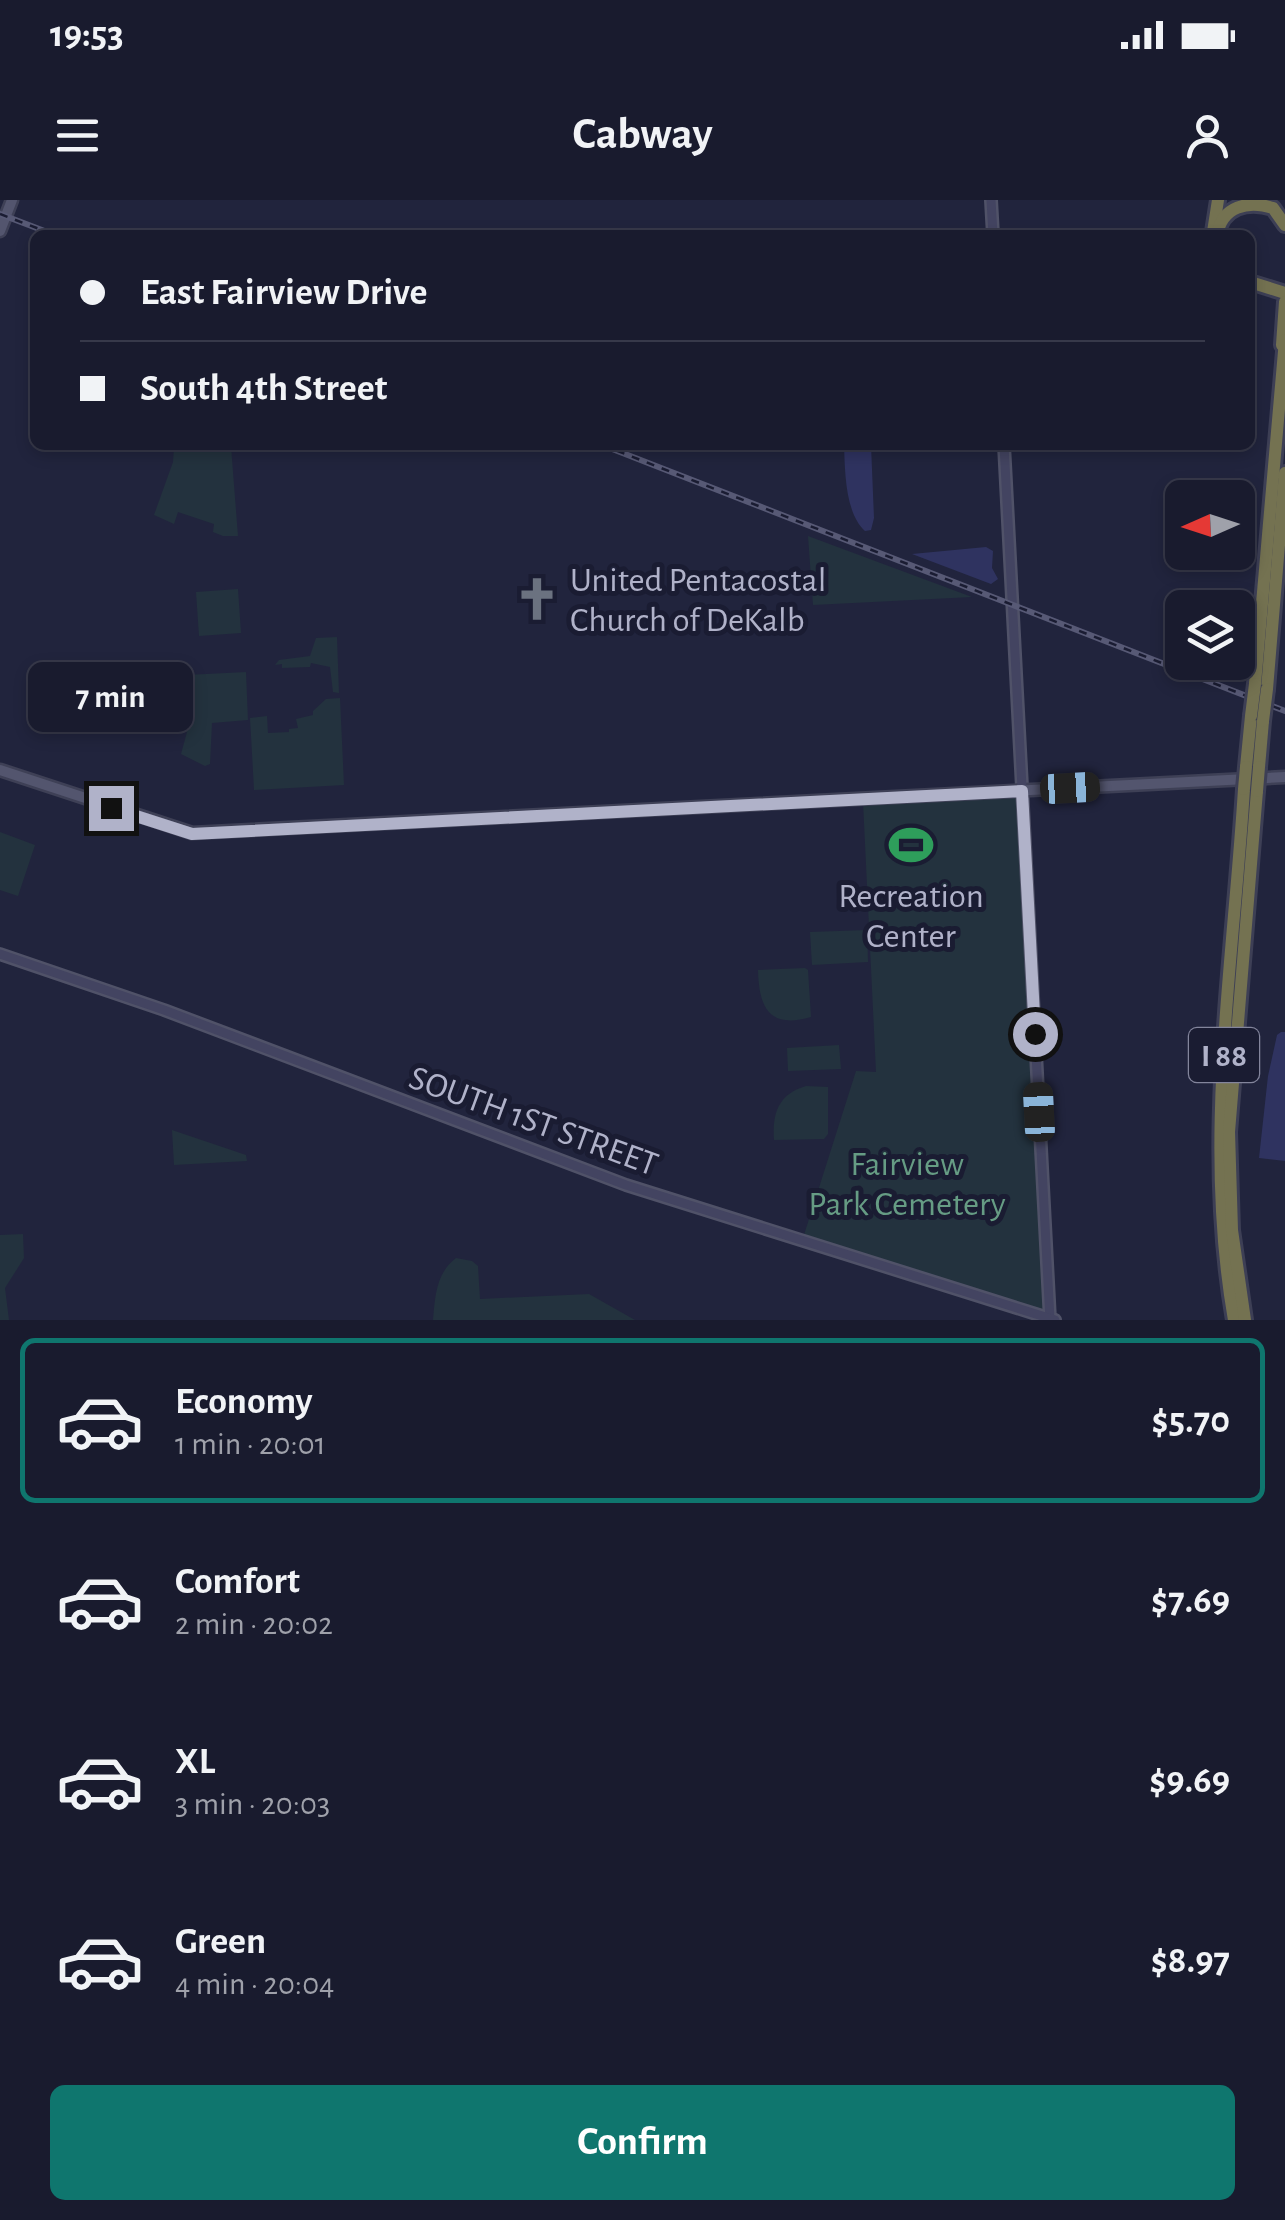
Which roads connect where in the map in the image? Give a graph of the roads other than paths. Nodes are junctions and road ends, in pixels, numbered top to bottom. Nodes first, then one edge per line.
1 (12, 200) edge
2 (991, 200) edge
3 (1218, 200) edge
4 (1285, 225) edge
5 (992, 230) edge
6 (1215, 230) edge
7 (1217, 230) edge
8 (0, 231) edge
9 (1255, 286) edge
10 (1282, 295) edge
11 (1285, 340) edge
12 (1280, 400) junction
13 (1004, 450) edge
14 (1285, 472) edge
15 (1284, 492) edge
16 (1261, 686) junction
17 (0, 770) edge
18 (1285, 777) edge
19 (1250, 790) junction
20 (1022, 791) junction
21 (0, 954) edge
22 (1051, 1319) edge
23 (1234, 1320) edge
24 (1245, 1320) edge

1 - 8 main road
2 - 5 street
3 - 6 highway
4 - 7 highway
9 - 10 highway
10 - 12 highway
11 - 12 highway, I 88
12 - 16 highway, I 88
13 - 20 street
14 - 15 highway, I 88
15 - 16 highway, I 88
16 - 19 highway, I 88, bridge
17 - 20 main road
18 - 20 main road
19 - 23 highway, I 88
19 - 24 highway, I 88
20 - 22 street
21 - 22 street, SOUTH 1ST STREET

